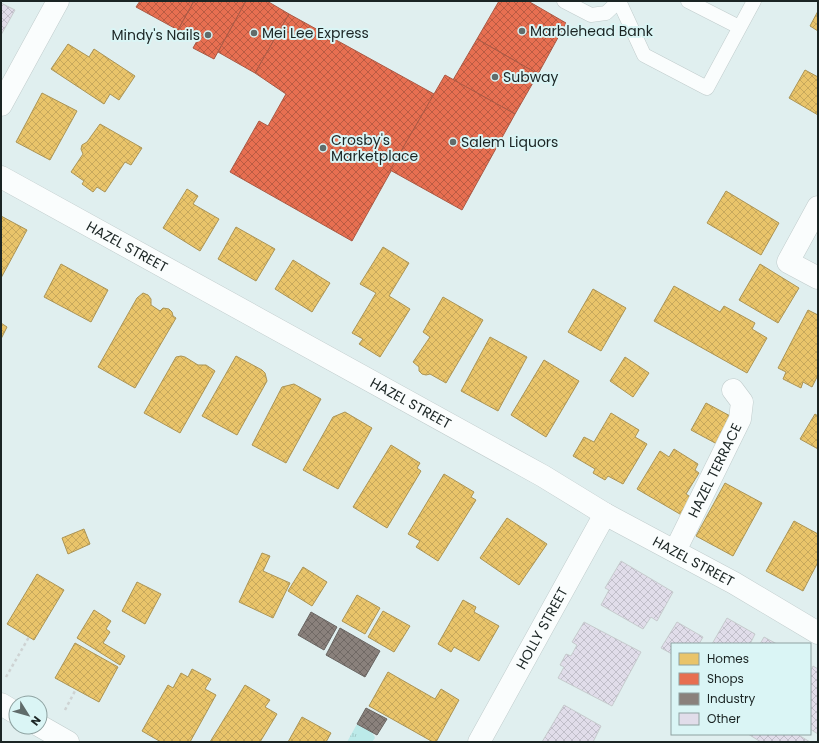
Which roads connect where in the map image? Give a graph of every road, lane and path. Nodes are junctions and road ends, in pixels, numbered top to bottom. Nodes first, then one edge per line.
1 (58, 1) edge
2 (564, 1) edge
3 (619, 1) edge
4 (688, 1) edge
5 (754, 1) edge
6 (739, 27) junction
7 (1, 104) edge
8 (1, 177) edge
9 (818, 206) edge
10 (818, 278) edge
11 (733, 390) dead end
12 (606, 514) junction
13 (675, 551) junction
14 (818, 633) edge
15 (29, 637) dead end
16 (6, 677) dead end
17 (76, 690) dead end
18 (65, 710) dead end
19 (48, 731) edge
20 (68, 742) edge
21 (479, 742) edge

1 - 7 street
2 - 3 lane
3 - 6 lane
4 - 6 lane
5 - 6 lane
8 - 12 street, HAZEL STREET
9 - 10 street
11 - 13 street, HAZEL TERRACE
12 - 13 street, HAZEL STREET
12 - 21 street, HOLLY STREET
13 - 14 street, HAZEL STREET
15 - 16 path
17 - 18 path
19 - 20 street

